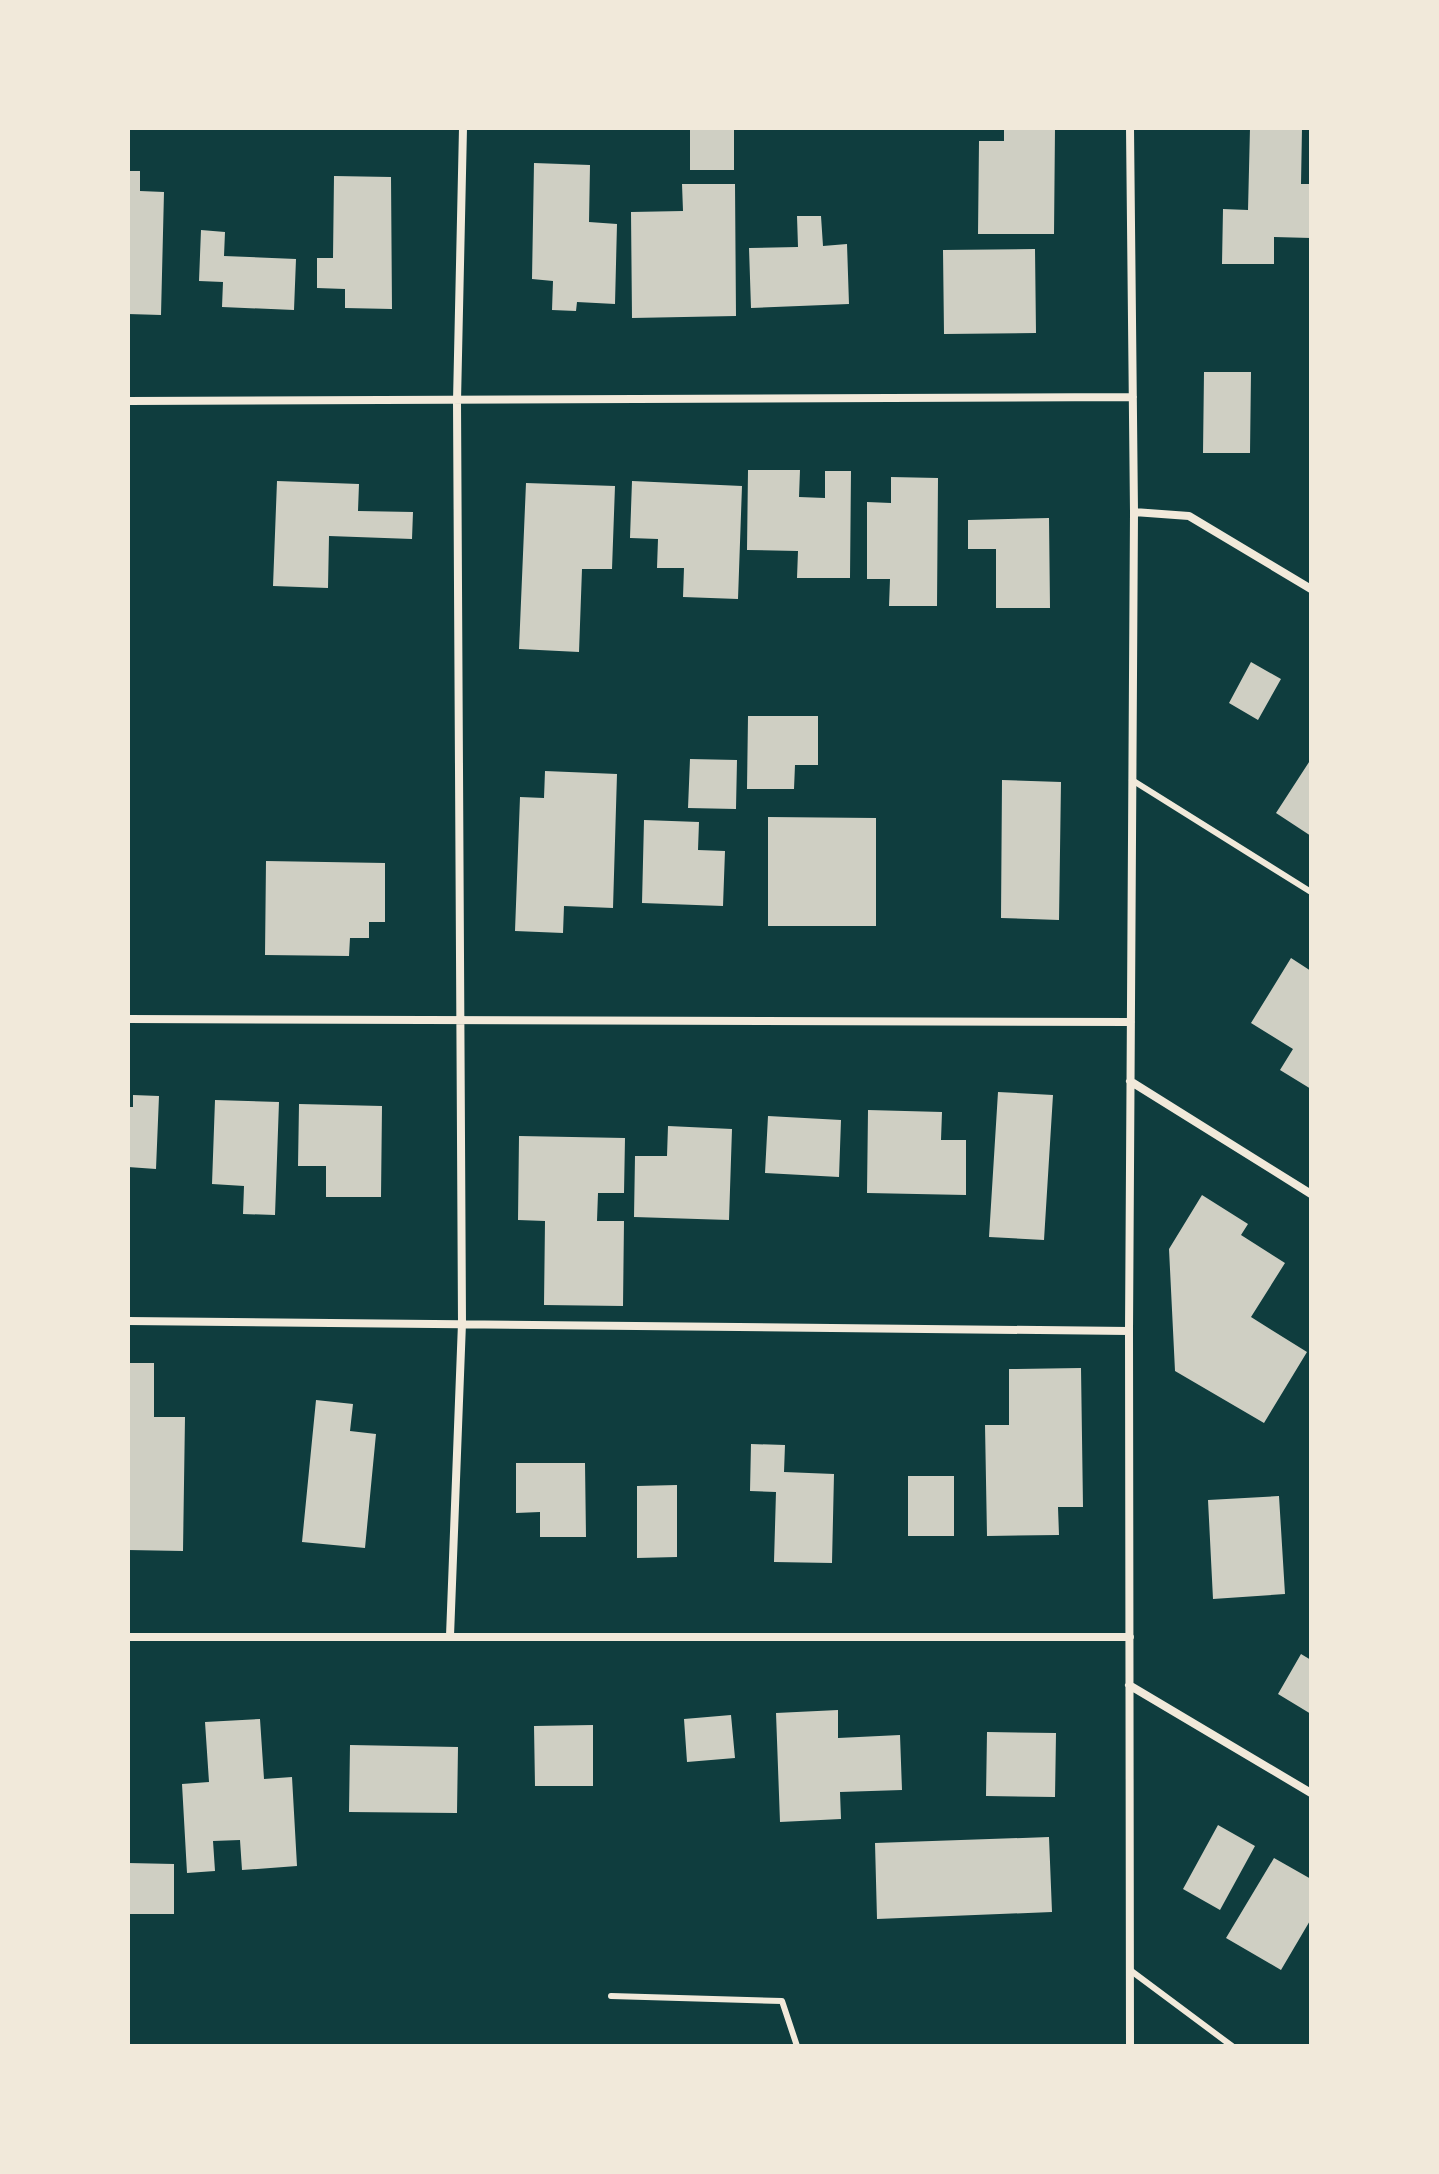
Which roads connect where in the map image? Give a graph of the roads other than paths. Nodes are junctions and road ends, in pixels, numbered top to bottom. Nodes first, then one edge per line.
1 (463, 128) edge
2 (1130, 128) edge
3 (1133, 397) junction
4 (128, 401) edge
5 (457, 401) junction
6 (1134, 512) junction
7 (1311, 589) edge
8 (1132, 780) junction
9 (1311, 892) edge
10 (128, 1019) edge
11 (460, 1019) junction
12 (1131, 1022) junction
13 (1130, 1081) junction
14 (1311, 1194) edge
15 (128, 1321) edge
16 (462, 1323) junction
17 (1129, 1331) junction
18 (450, 1636) junction
19 (128, 1637) edge
20 (1130, 1637) junction
21 (1129, 1685) junction
22 (1311, 1793) edge
23 (1130, 1970) junction
24 (611, 1996) dead end
25 (797, 2046) edge
26 (1130, 2046) edge
27 (1232, 2046) edge

1 - 5 street
2 - 3 street
3 - 5 street
3 - 6 street
4 - 5 street
5 - 11 street
6 - 7 street
6 - 8 street
8 - 9 lane
8 - 12 street
10 - 11 street
11 - 12 street
11 - 16 street
12 - 13 street
13 - 14 street
13 - 17 street
15 - 16 street
16 - 17 street
16 - 18 street
17 - 20 street
18 - 19 street
18 - 20 street
20 - 21 street
21 - 22 street
21 - 23 street
23 - 26 street
23 - 27 lane
24 - 25 lane

